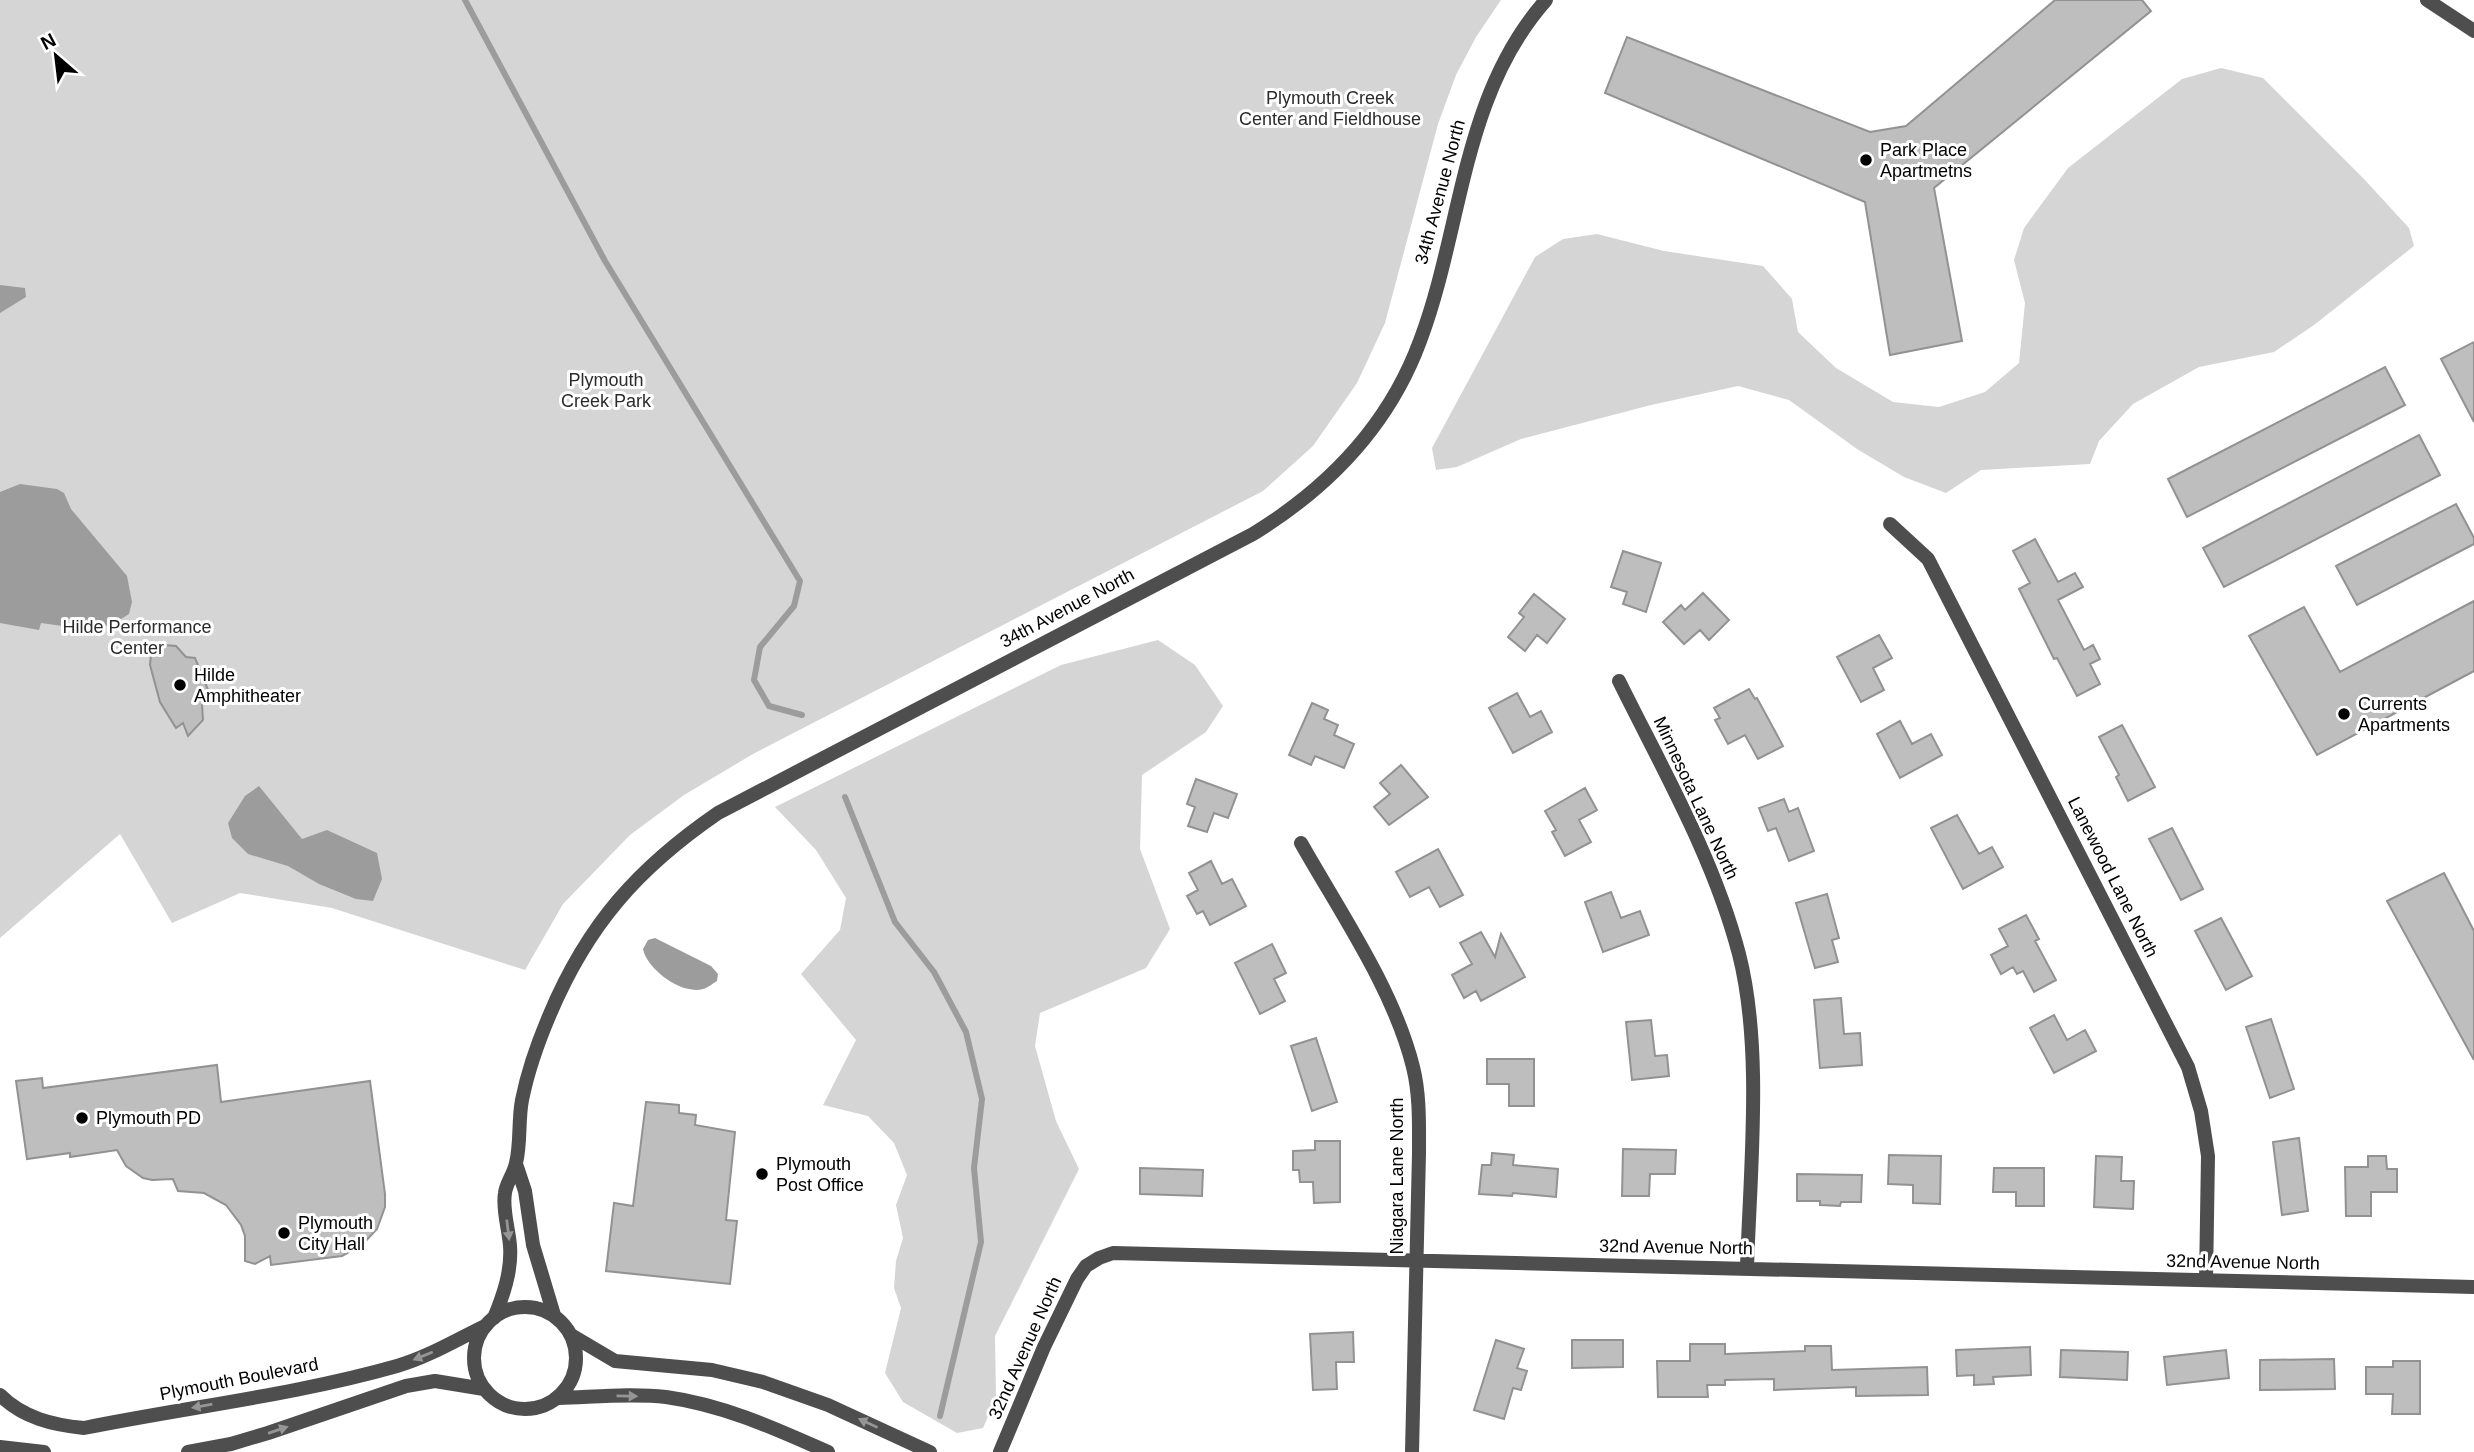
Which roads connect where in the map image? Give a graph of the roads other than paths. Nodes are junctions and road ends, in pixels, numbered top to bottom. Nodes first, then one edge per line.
1 (1546, 0) edge
2 (2427, 0) edge
3 (2474, 31) edge
4 (1890, 524) dead end
5 (1619, 681) dead end
6 (1301, 843) dead end
7 (516, 1164) junction
8 (1417, 1261) junction
9 (1748, 1268) junction
10 (2206, 1280) junction
11 (2474, 1287) edge
12 (554, 1315) junction
13 (489, 1322) junction
14 (571, 1335) junction
15 (484, 1389) junction
16 (0, 1395) edge
17 (559, 1398) junction
18 (0, 1447) edge
19 (44, 1452) edge
20 (188, 1452) edge
21 (828, 1452) edge
22 (930, 1452) edge
23 (1000, 1452) edge
24 (1412, 1452) edge

1 - 7 street, 34th Avenue North
2 - 3 street
4 - 10 street, Lanewood Lane North
5 - 9 street, Minnesota Lane North
6 - 8 street, Niagara Lane North
7 - 12 street, 34th Avenue North
7 -> 13 street, 34th Avenue North
8 - 9 street, 32nd Avenue North
8 - 23 street, 32nd Avenue North
8 - 24 street, Niagara Lane North
9 - 10 street, 32nd Avenue North
10 - 11 street, 32nd Avenue North
12 - 13 street
12 - 14 street
13 - 15 street
13 -> 16 street, Plymouth Boulevard
14 - 17 street
22 -> 14 street
15 - 17 street
20 -> 15 street
17 -> 21 street
18 - 19 street

